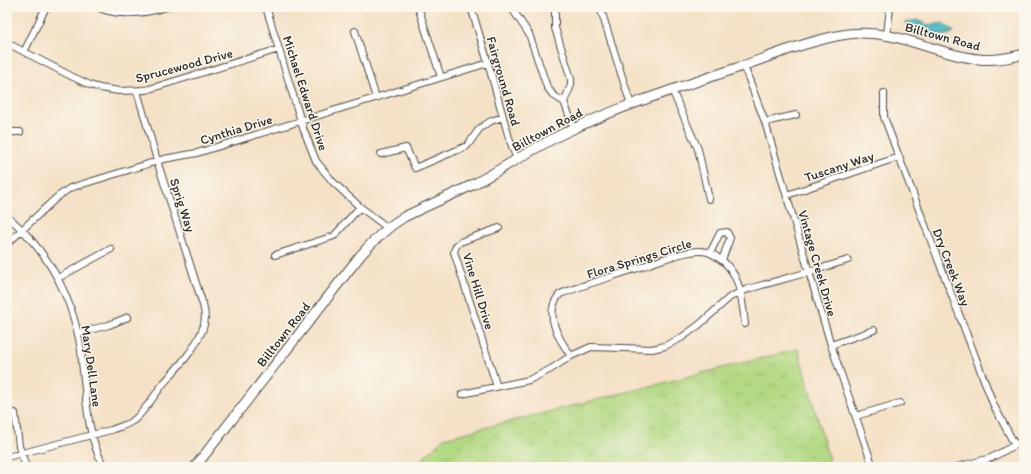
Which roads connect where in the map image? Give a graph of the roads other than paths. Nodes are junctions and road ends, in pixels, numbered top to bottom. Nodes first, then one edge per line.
1 (46, 7) edge
2 (97, 7) edge
3 (167, 7) edge
4 (266, 7) edge
5 (471, 7) edge
6 (511, 7) edge
7 (555, 7) edge
8 (600, 7) edge
9 (890, 7) edge
10 (419, 10) dead end
11 (355, 31) dead end
12 (887, 34) junction
13 (7, 43) edge
14 (279, 49) junction
15 (24, 52) junction
16 (1024, 54) edge
17 (488, 63) junction
18 (744, 66) junction
19 (441, 78) junction
20 (672, 90) junction
21 (138, 91) junction
22 (884, 93) dead end
23 (376, 98) junction
24 (564, 102) junction
25 (630, 105) junction
26 (796, 115) dead end
27 (503, 117) junction
28 (301, 121) junction
29 (765, 122) junction
30 (574, 128) junction
31 (7, 132) edge
32 (20, 132) dead end
33 (381, 154) dead end
34 (899, 157) junction
35 (517, 160) junction
36 (158, 161) junction
37 (787, 195) junction
38 (709, 199) dead end
39 (360, 208) junction
40 (7, 216) edge
41 (388, 228) junction
42 (499, 228) dead end
43 (22, 230) junction
44 (7, 244) edge
45 (111, 249) dead end
46 (710, 253) junction
47 (275, 255) dead end
48 (722, 260) junction
49 (848, 260) dead end
50 (809, 272) junction
51 (58, 278) junction
52 (741, 292) junction
53 (128, 317) dead end
54 (745, 324) dead end
55 (874, 330) dead end
56 (78, 333) junction
57 (832, 345) junction
58 (571, 356) junction
59 (497, 387) junction
60 (462, 394) dead end
61 (900, 403) dead end
62 (15, 413) dead end
63 (856, 416) junction
64 (91, 435) junction
65 (1024, 440) edge
66 (1015, 445) junction
67 (22, 454) junction
68 (7, 457) edge
69 (26, 467) edge
70 (104, 467) edge
71 (195, 467) edge
72 (873, 467) edge
73 (957, 467) edge

1 - 15 street
2 - 3 street
4 - 14 street, Michael Edward Drive
5 - 17 street, Fairground Road
6 - 24 street
7 - 24 street
8 - 25 street
9 - 12 street
10 - 19 street
11 - 23 street
12 - 16 main road, Billtown Road
12 - 18 main road, Billtown Road
13 - 15 street, Sprucewood Drive
14 - 21 street, Sprucewood Drive
14 - 28 street, Michael Edward Drive
15 - 21 street, Sprucewood Drive
17 - 19 street, Cynthia Drive
17 - 27 street, Fairground Road
18 - 20 main road, Billtown Road
18 - 29 street, Vintage Creek Drive
19 - 23 street, Cynthia Drive
20 - 25 main road, Billtown Road
20 - 38 street
21 - 36 street, Sprig Way
22 - 34 street, Dry Creek Way
23 - 28 street, Cynthia Drive
24 - 30 street
25 - 30 main road, Billtown Road
26 - 29 street
27 - 33 street
27 - 35 street, Fairground Road
28 - 36 street, Cynthia Drive
28 - 39 street, Michael Edward Drive
29 - 37 street, Vintage Creek Drive
30 - 35 main road, Billtown Road
31 - 32 street
34 - 37 street, Tuscany Way
34 - 66 street, Dry Creek Way
35 - 41 main road, Billtown Road
36 - 43 street, Cynthia Drive
36 - 64 street, Sprig Way
37 - 50 street, Vintage Creek Drive
39 - 41 street, Michael Edward Drive
39 - 47 street
40 - 43 street, Mary Dell Lane
41 - 71 main road, Billtown Road
42 - 59 street, Vine Hill Drive
43 - 44 street, Cynthia Drive
43 - 51 street, Mary Dell Lane
45 - 51 street
46 - 48 street, Flora Springs Circle
46 - 48 street
46 - 58 street, Flora Springs Circle
48 - 52 street, Flora Springs Circle
49 - 50 street
50 - 52 street
50 - 57 street, Vintage Creek Drive
51 - 56 street, Mary Dell Lane
52 - 54 street, Flora Springs Circle
52 - 58 street
53 - 56 street
55 - 57 street
56 - 64 street, Mary Dell Lane
57 - 63 street, Vintage Creek Drive
58 - 59 street
59 - 60 street
61 - 63 street
62 - 67 street
63 - 72 street, Vintage Creek Drive
64 - 67 street
64 - 70 street, Mary Dell Lane
65 - 66 street
66 - 73 street
67 - 68 street
67 - 69 street

